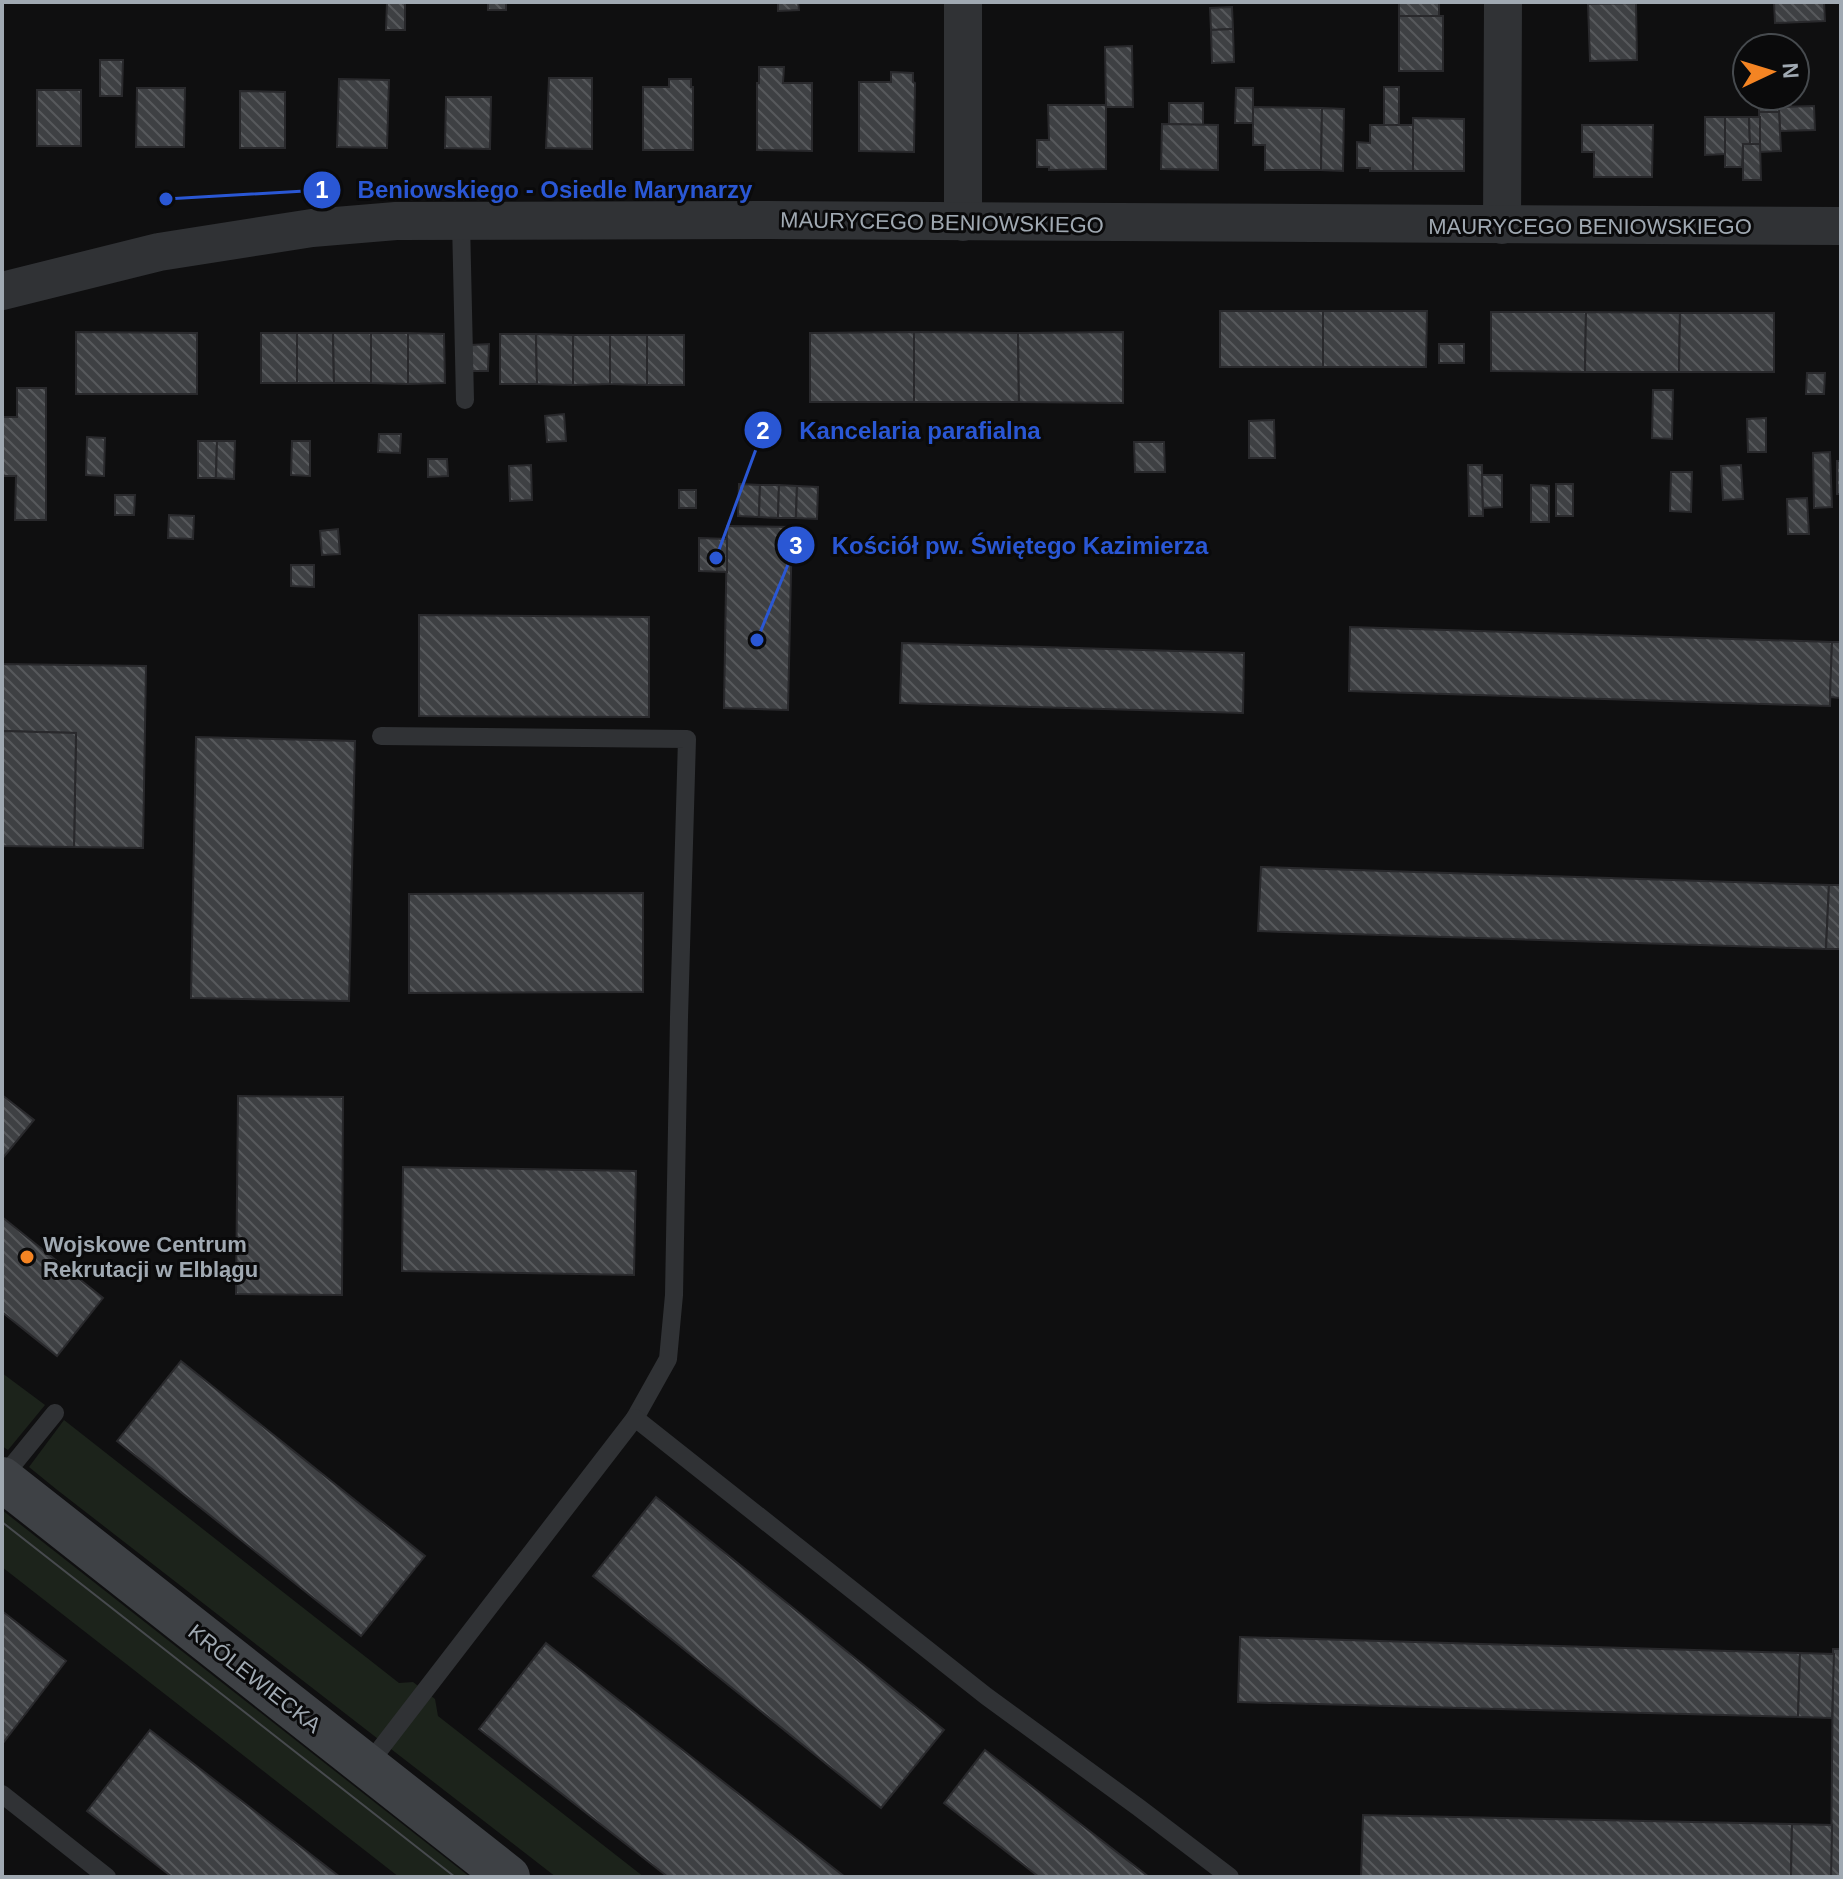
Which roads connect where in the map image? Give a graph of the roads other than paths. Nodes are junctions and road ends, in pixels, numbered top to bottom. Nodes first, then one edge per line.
1 (963, 2) edge
2 (1503, 2) edge
3 (461, 221) junction
4 (963, 222) junction
5 (1502, 225) junction
6 (1841, 226) edge
7 (2, 291) edge
8 (465, 400) dead end
9 (381, 736) dead end
10 (55, 1413) dead end
11 (635, 1418) junction
12 (2, 1478) edge
13 (367, 1766) junction
14 (2, 1794) edge
15 (107, 1877) edge
16 (508, 1877) edge
17 (1230, 1877) edge

1 - 4 street
2 - 5 street
3 - 4 street, MAURYCEGO BENIOWSKIEGO
3 - 7 street, MAURYCEGO BENIOWSKIEGO
3 - 8 lane
4 - 5 street, MAURYCEGO BENIOWSKIEGO
5 - 6 street, MAURYCEGO BENIOWSKIEGO
9 - 11 lane
10 - 12 lane
11 - 13 lane
11 - 17 lane
12 - 13 main road, KRÓLEWIECKA
13 - 16 main road, KRÓLEWIECKA
14 - 15 lane

